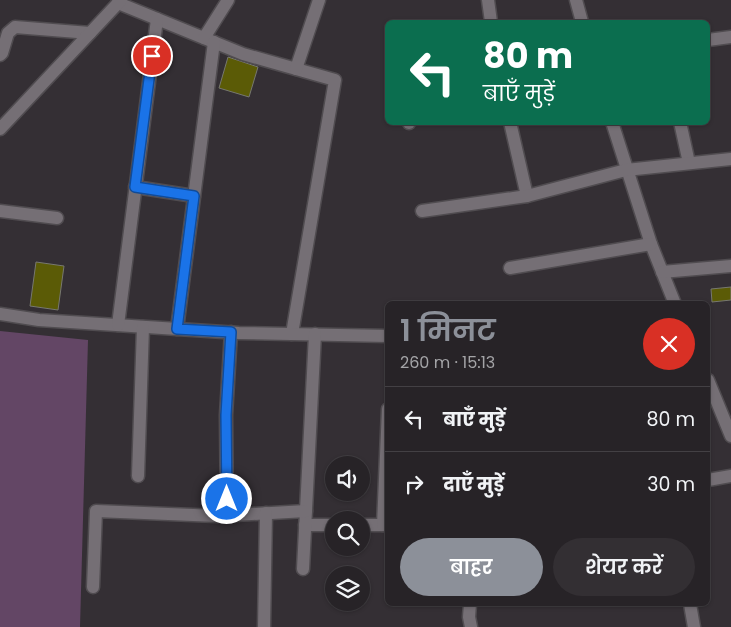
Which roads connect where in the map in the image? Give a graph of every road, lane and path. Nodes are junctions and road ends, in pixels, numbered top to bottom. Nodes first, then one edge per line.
1 (228, 0) edge
2 (320, 0) edge
3 (488, 0) edge
4 (576, 0) edge
5 (120, 2) edge
6 (157, 19) junction
7 (492, 20) edge
8 (581, 20) edge
9 (90, 33) junction
10 (731, 37) edge
11 (209, 40) junction
12 (710, 40) edge
13 (0, 55) edge
14 (296, 69) junction
15 (511, 125) edge
16 (613, 125) edge
17 (681, 125) edge
18 (0, 129) edge
19 (731, 158) edge
20 (689, 163) junction
21 (626, 170) junction
22 (135, 187) junction
23 (194, 196) junction
24 (527, 196) junction
25 (0, 211) edge
26 (422, 211) dead end
27 (57, 218) dead end
28 (651, 244) junction
29 (731, 266) edge
30 (510, 268) dead end
31 (662, 272) junction
32 (675, 301) edge
33 (0, 314) edge
34 (118, 325) junction
35 (143, 327) junction
36 (177, 329) junction
37 (231, 332) junction
38 (292, 334) junction
39 (315, 334) junction
40 (385, 336) edge
41 (710, 390) edge
42 (713, 405) edge
43 (731, 436) edge
44 (138, 476) dead end
45 (731, 476) edge
46 (710, 480) edge
47 (306, 511) junction
48 (266, 513) junction
49 (227, 516) junction
50 (305, 525) junction
51 (325, 525) edge
52 (370, 525) edge
53 (385, 525) edge
54 (303, 569) dead end
55 (93, 588) dead end
56 (470, 606) edge
57 (690, 606) edge
58 (264, 627) edge
59 (470, 627) edge
60 (694, 627) edge

1 - 11 street
2 - 14 street
3 - 7 street
4 - 8 street
5 - 6 street
5 - 9 street
6 - 11 street
6 - 22 street
9 - 13 street
9 - 18 street
10 - 12 street
11 - 14 street
11 - 23 street
14 - 38 street
15 - 24 street
16 - 21 street
17 - 20 street
19 - 20 street
20 - 21 street
21 - 24 street
21 - 28 street
22 - 23 street
22 - 34 street
23 - 36 street
24 - 26 street
25 - 27 street
28 - 30 street
28 - 31 street
29 - 31 street
31 - 32 street
33 - 34 street
34 - 35 street
35 - 36 street
35 - 44 street
36 - 37 street
37 - 38 street
37 - 49 street
38 - 39 street
39 - 40 street
39 - 47 street
41 - 42 street
42 - 43 street
45 - 46 street
47 - 48 street
47 - 50 street
48 - 49 street
48 - 58 street
49 - 55 street
50 - 51 street
50 - 54 street
52 - 53 street
56 - 59 street
57 - 60 street

